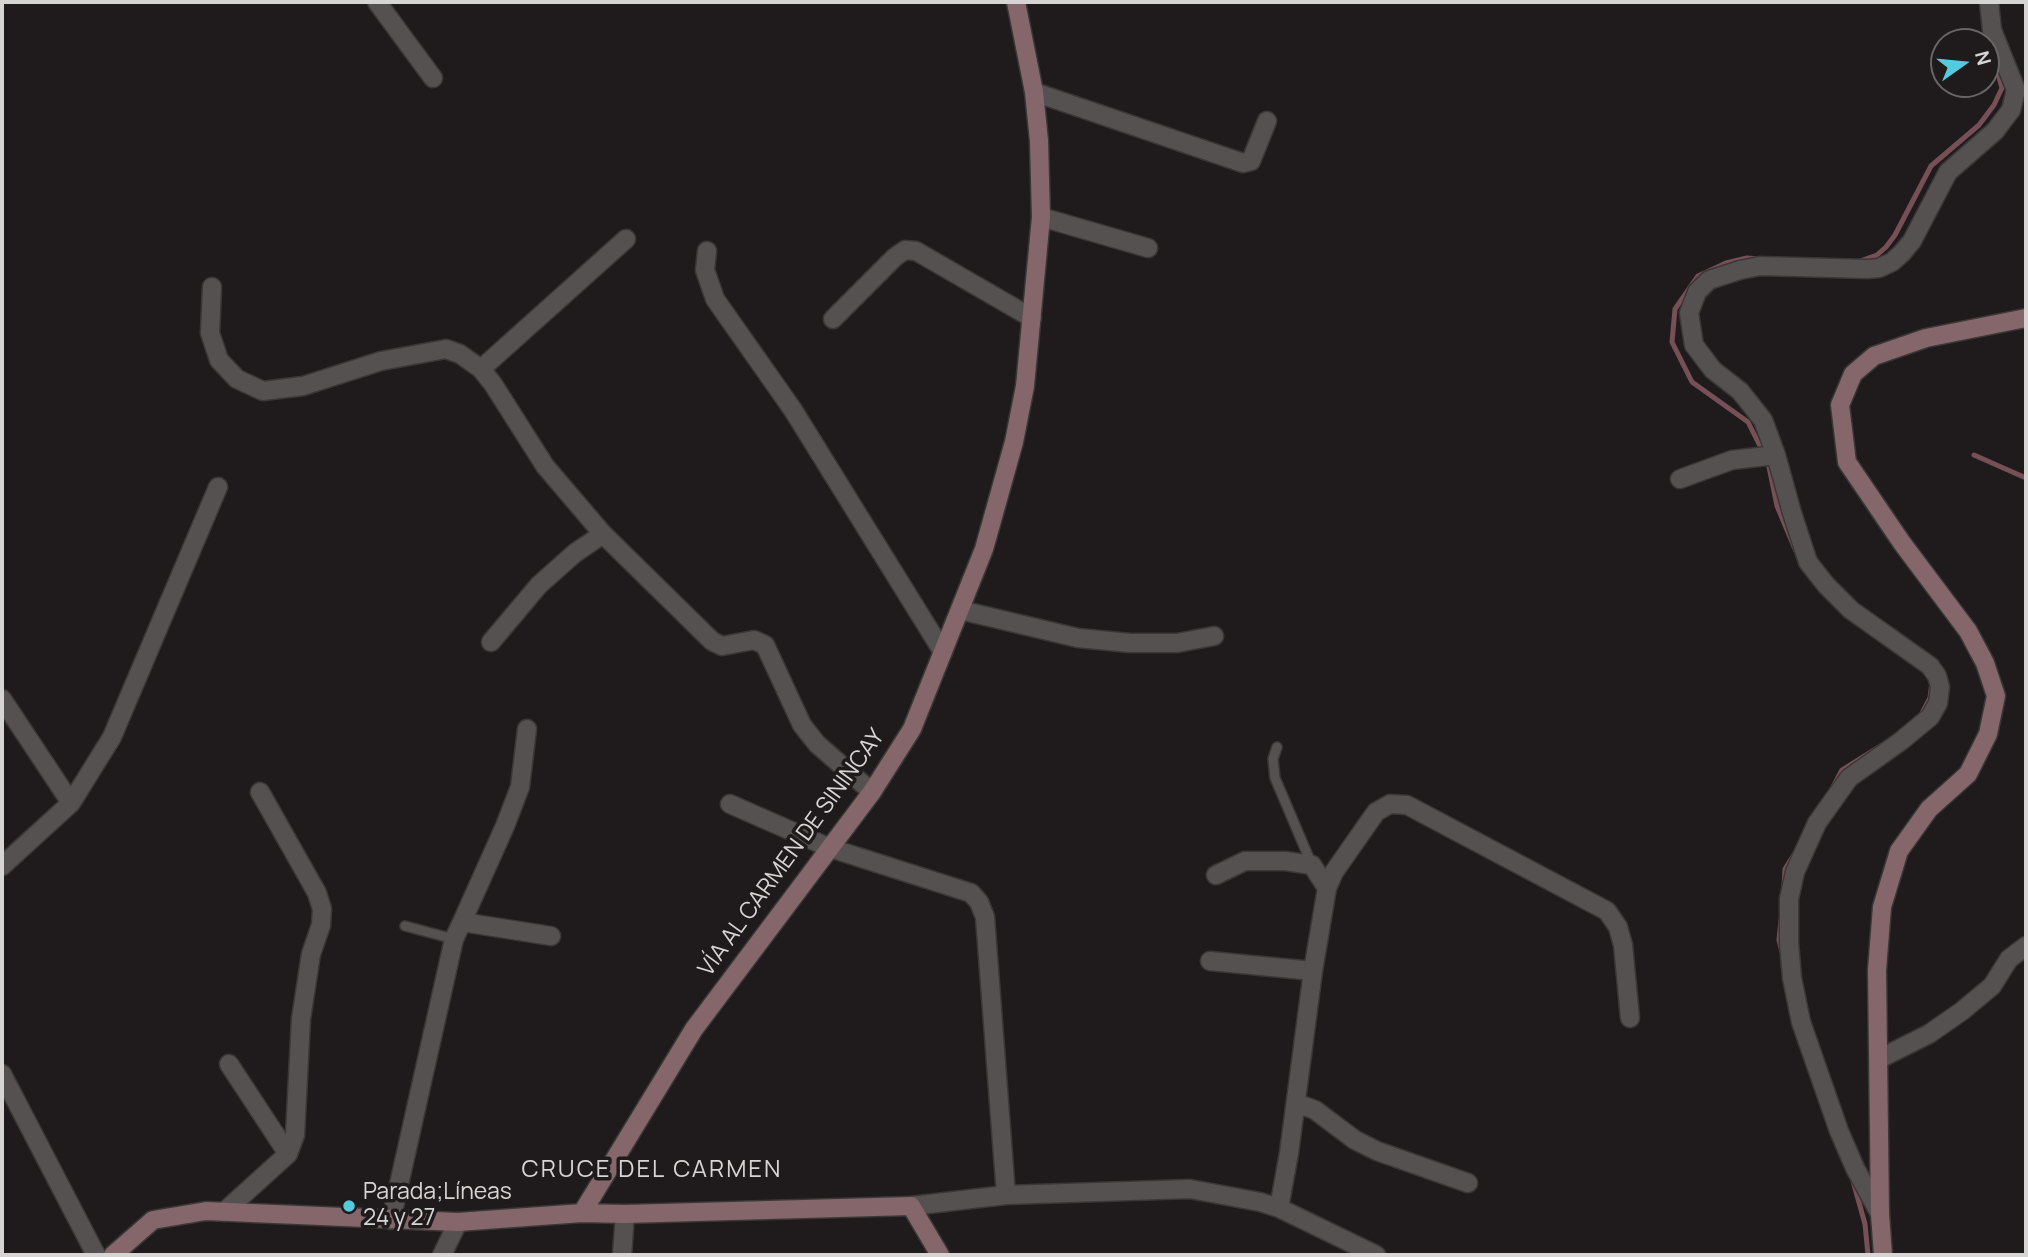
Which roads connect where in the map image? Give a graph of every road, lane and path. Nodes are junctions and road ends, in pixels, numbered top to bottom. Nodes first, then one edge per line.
1 (377, 2) edge
2 (1016, 2) edge
3 (1989, 2) edge
4 (433, 78) dead end
5 (1034, 92) junction
6 (1267, 121) dead end
7 (1041, 217) junction
8 (626, 239) dead end
9 (1148, 248) dead end
10 (707, 251) dead end
11 (212, 286) dead end
12 (1032, 318) junction
13 (2026, 318) edge
14 (833, 319) dead end
15 (481, 369) junction
16 (1776, 455) junction
17 (1680, 479) dead end
18 (218, 487) dead end
19 (603, 534) junction
20 (960, 610) junction
21 (1214, 636) dead end
22 (491, 642) dead end
23 (943, 652) junction
24 (2, 699) edge
25 (527, 729) dead end
26 (1277, 747) dead end
27 (260, 792) dead end
28 (872, 792) junction
29 (71, 803) junction
30 (730, 804) dead end
31 (830, 848) junction
32 (1312, 865) junction
33 (2, 866) edge
34 (1216, 874) dead end
35 (1328, 888) junction
36 (462, 922) junction
37 (405, 926) dead end
38 (551, 936) dead end
39 (454, 939) junction
40 (2026, 946) edge
41 (1210, 961) dead end
42 (1313, 971) junction
43 (1630, 1018) dead end
44 (1879, 1059) junction
45 (229, 1064) dead end
46 (2, 1074) edge
47 (1296, 1103) junction
48 (288, 1154) junction
49 (1468, 1183) dead end
50 (1006, 1195) junction
51 (911, 1206) junction
52 (1279, 1208) junction
53 (224, 1212) junction
54 (582, 1213) junction
55 (625, 1214) junction
56 (1880, 1214) junction
57 (391, 1220) junction
58 (458, 1222) junction
59 (96, 1255) edge
60 (113, 1255) edge
61 (442, 1255) edge
62 (622, 1255) edge
63 (940, 1255) edge
64 (1376, 1255) edge
65 (1883, 1255) edge

1 - 4 street
2 - 5 street, VÍA AL CARMEN DE SININCAY
3 - 16 street
5 - 6 street
5 - 7 street, VÍA AL CARMEN DE SININCAY
7 - 9 street
7 - 12 street, VÍA AL CARMEN DE SININCAY
8 - 15 street
10 - 23 street
11 - 15 street
12 - 14 street
12 - 20 street, VÍA AL CARMEN DE SININCAY
13 - 44 street
15 - 19 street
16 - 17 street
16 - 56 street
18 - 29 street
19 - 22 street
19 - 28 street
20 - 21 street
20 - 23 street, VÍA AL CARMEN DE SININCAY
23 - 28 street, VÍA AL CARMEN DE SININCAY
24 - 29 street
25 - 36 street
26 - 32 lane
27 - 48 street
28 - 31 street, VÍA AL CARMEN DE SININCAY
29 - 33 street
30 - 31 street
31 - 50 street
31 - 54 street, VÍA AL CARMEN DE SININCAY
32 - 34 street
32 - 35 street
35 - 42 street
35 - 43 street
36 - 38 street
36 - 39 street
37 - 39 lane
39 - 57 street
40 - 44 street
41 - 42 street
42 - 47 street
44 - 56 street
45 - 48 street
46 - 59 street
47 - 49 street
47 - 52 street
48 - 53 street
50 - 51 street
50 - 52 street
51 - 55 street
51 - 63 street
52 - 64 street
53 - 57 street
53 - 60 street
54 - 55 street
54 - 58 street
55 - 62 street
56 - 65 street
57 - 58 street
58 - 61 street

